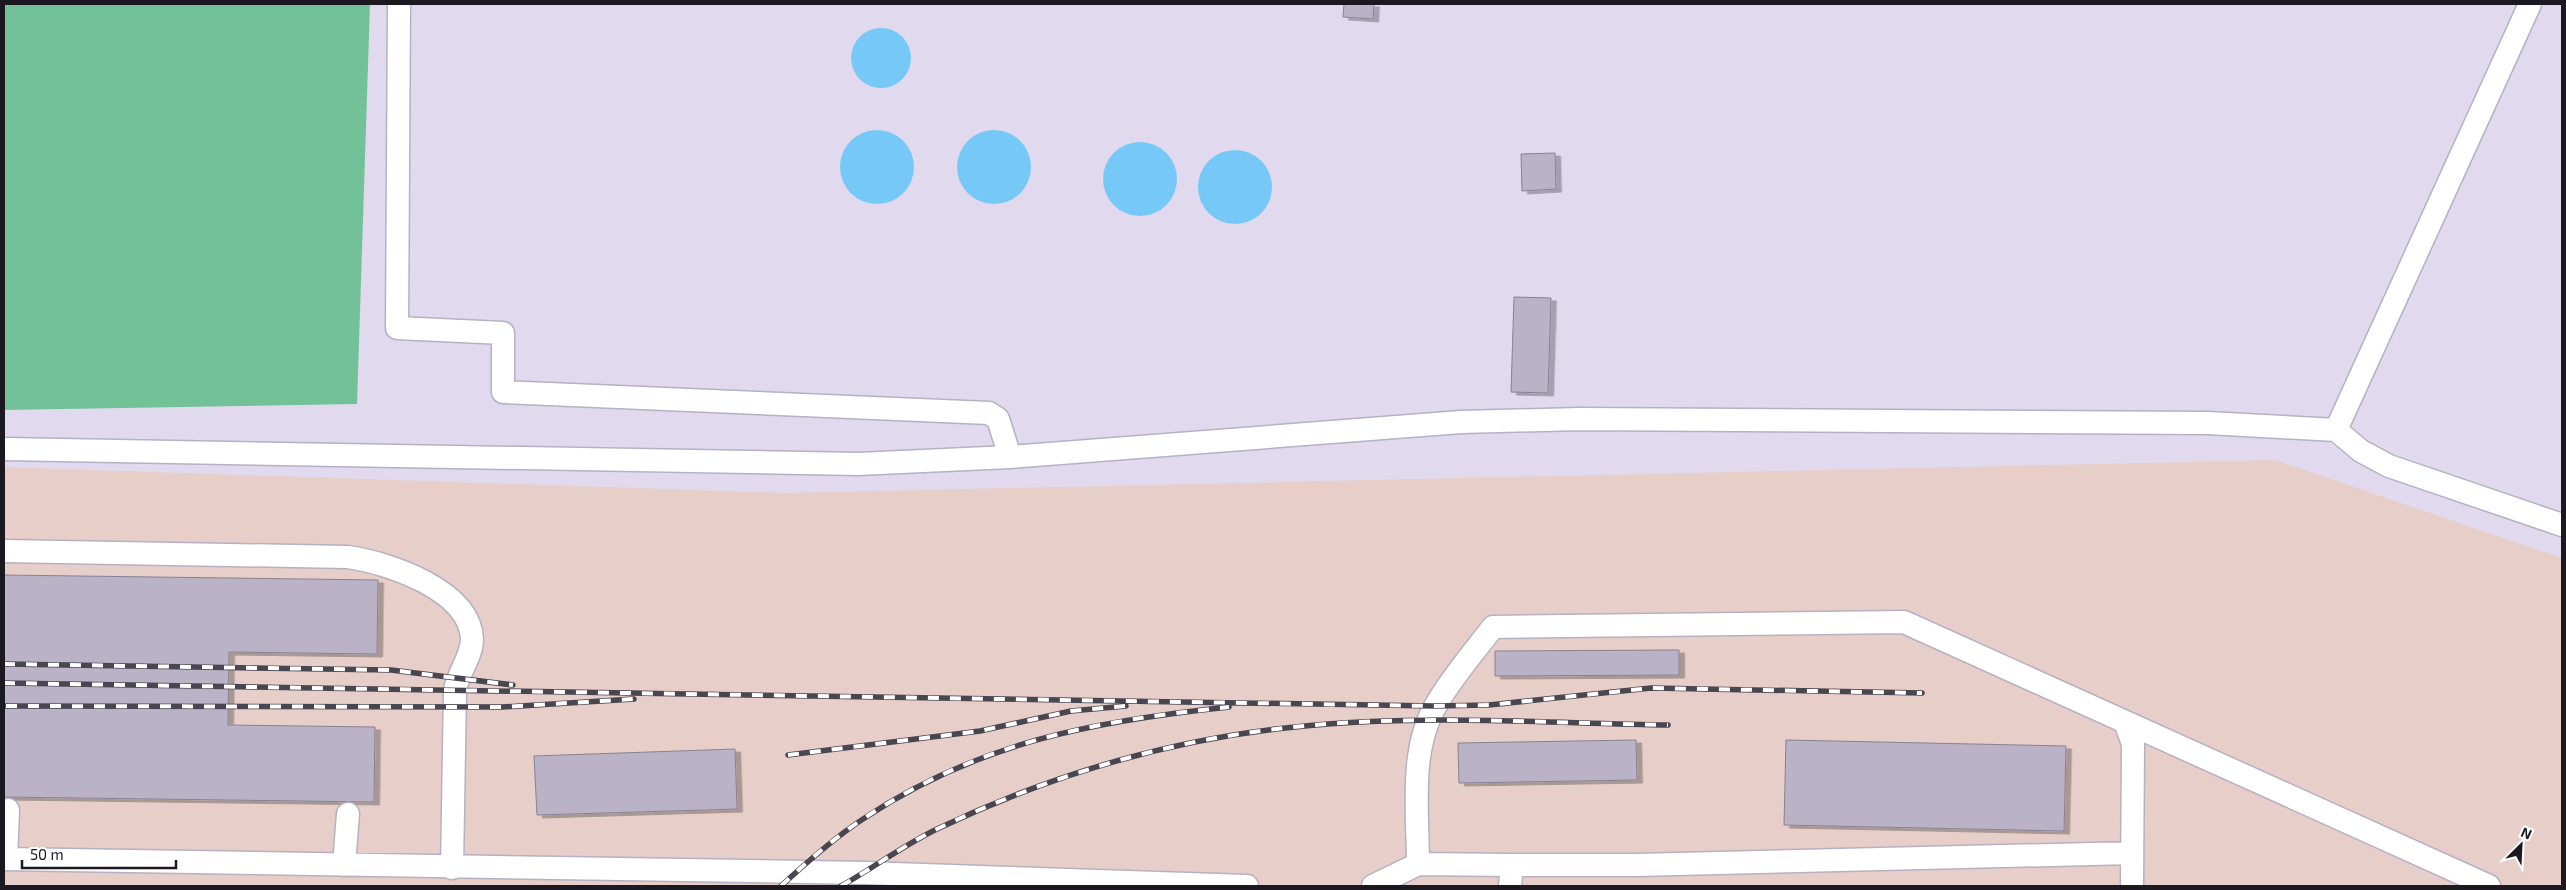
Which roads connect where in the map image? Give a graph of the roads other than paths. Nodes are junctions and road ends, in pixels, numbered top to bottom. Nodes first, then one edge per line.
1 (399, 4) edge
2 (2530, 4) edge
3 (2336, 430) junction
4 (4, 449) edge
5 (1010, 457) junction
6 (2562, 526) edge
7 (4, 552) edge
8 (2125, 722) junction
9 (8, 810) dead end
10 (348, 814) dead end
11 (2132, 853) junction
12 (5, 859) edge
13 (1418, 864) junction
14 (344, 865) junction
15 (452, 868) junction
16 (1511, 876) edge
17 (879, 880) edge
18 (1247, 886) edge
19 (1373, 886) edge
20 (2132, 886) edge
21 (2489, 886) edge

1 - 5 street
2 - 3 street
3 - 5 street
3 - 6 street
4 - 5 street
7 - 15 street
8 - 11 street
8 - 13 street
8 - 21 street
9 - 12 street
10 - 14 street
11 - 16 street
11 - 20 street
12 - 14 street
13 - 16 street
13 - 19 street
14 - 15 street
15 - 17 street
17 - 18 street

